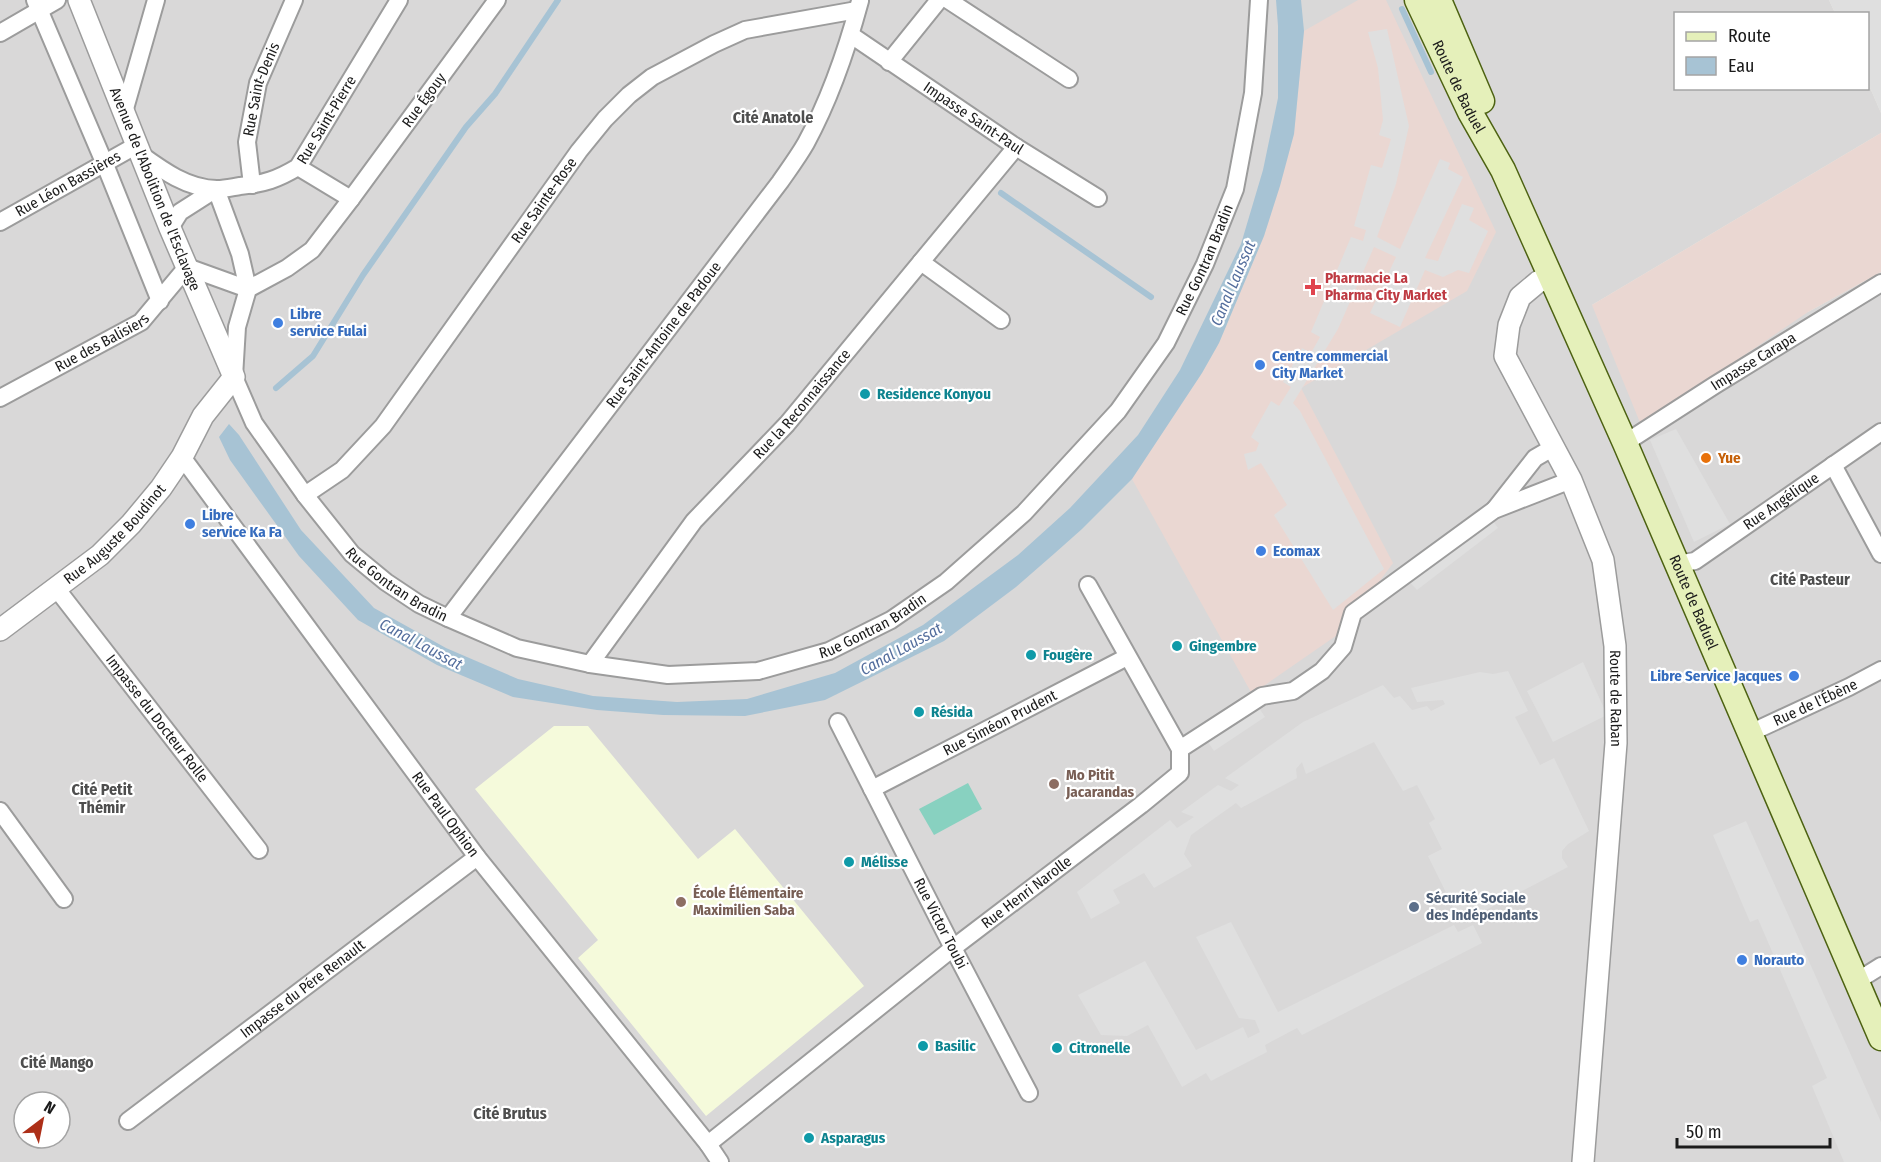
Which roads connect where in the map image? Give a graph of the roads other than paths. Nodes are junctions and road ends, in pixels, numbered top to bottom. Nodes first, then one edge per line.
1 (57, 0) edge
2 (79, 0) edge
3 (156, 0) edge
4 (294, 0) edge
5 (399, 0) edge
6 (497, 0) edge
7 (939, 0) edge
8 (948, 0) edge
9 (1259, 0) edge
10 (1417, 0) edge
11 (1439, 0) edge
12 (1451, 0) edge
13 (859, 5) edge
14 (37, 6) edge
15 (0, 33) edge
16 (851, 35) junction
17 (889, 62) junction
18 (1069, 79) dead end
19 (124, 112) junction
20 (1491, 121) junction
21 (1016, 147) junction
22 (139, 149) junction
23 (104, 162) junction
24 (298, 167) junction
25 (1503, 170) junction
26 (252, 185) junction
27 (216, 189) junction
28 (1098, 198) dead end
29 (351, 199) junction
30 (0, 222) edge
31 (171, 228) junction
32 (921, 262) junction
33 (187, 267) junction
34 (1550, 276) junction
35 (1881, 283) edge
36 (248, 289) junction
37 (160, 301) junction
38 (1001, 320) dead end
39 (234, 377) junction
40 (0, 398) edge
41 (1881, 432) edge
42 (1625, 443) junction
43 (1554, 447) junction
44 (182, 457) junction
45 (1833, 465) junction
46 (1571, 480) junction
47 (305, 495) junction
48 (1494, 510) junction
49 (1881, 554) edge
50 (1677, 564) junction
51 (1088, 585) dead end
52 (56, 588) junction
53 (448, 618) junction
54 (0, 630) edge
55 (1127, 657) junction
56 (590, 664) junction
57 (1881, 670) edge
58 (838, 722) dead end
59 (1750, 733) junction
60 (1180, 749) junction
61 (872, 789) junction
62 (0, 812) edge
63 (259, 850) dead end
64 (477, 857) junction
65 (64, 899) dead end
66 (953, 948) junction
67 (1881, 966) edge
68 (1857, 981) junction
69 (1881, 1038) edge
70 (1029, 1093) dead end
71 (128, 1121) dead end
72 (708, 1144) junction
73 (720, 1162) edge
74 (1583, 1162) edge

1 - 14 street
2 - 19 street, Avenue de l'Abolition de l'Esclavage
3 - 19 street
4 - 26 street, Rue Saint-Denis
5 - 24 street, Rue Saint-Pierre
6 - 29 street, Rue Égouy
7 - 17 street
8 - 18 street
9 - 56 street, Rue Gontran Bradin
10 - 25 main road, Route de Baduel
11 - 20 main road, Route de Baduel
12 - 20 main road
13 - 16 street, Rue Saint-Antoine de Padoue
13 - 47 street, Rue Sainte-Rose
14 - 15 street
14 - 23 street
16 - 17 street, Impasse Saint-Paul
16 - 53 street, Rue Saint-Antoine de Padoue
17 - 21 street, Impasse Saint-Paul
19 - 22 street, Avenue de l'Abolition de l'Esclavage
20 - 25 main road, Route de Baduel
21 - 28 street, Impasse Saint-Paul
21 - 32 street, Rue la Reconnaissance
22 - 23 street, Rue Léon Bassières
22 - 27 street, Rue Saint-Pierre
22 - 31 street, Avenue de l'Abolition de l'Esclavage
23 - 30 street, Rue Léon Bassières
23 - 37 street
24 - 26 street, Rue Saint-Pierre
24 - 29 street
25 - 34 main road, Route de Baduel
26 - 27 street, Rue Saint-Pierre
27 - 31 street, Rue Saint-Pierre
27 - 36 street
29 - 36 street, Rue Égouy
31 - 33 street, Avenue de l'Abolition de l'Esclavage
32 - 38 street
32 - 56 street, Rue la Reconnaissance
33 - 36 street
33 - 37 street, Rue des Balisiers
33 - 39 street, Avenue de l'Abolition de l'Esclavage
34 - 42 main road, Route de Baduel
34 - 43 street, Route de Raban
35 - 42 street, Impasse Carapa
36 - 39 street
37 - 40 street, Rue des Balisiers
39 - 44 street, Rue Auguste Boudinot
39 - 47 street, Rue Gontran Bradin
41 - 45 street, Rue Angélique
42 - 50 main road, Route de Baduel
43 - 46 street, Route de Raban
43 - 48 street
44 - 52 street, Rue Auguste Boudinot
44 - 64 street, Rue Paul Ophion
45 - 49 street
45 - 50 street, Rue Angélique
46 - 48 street
46 - 74 street, Route de Raban
47 - 53 street, Rue Gontran Bradin
48 - 60 street
50 - 59 main road, Route de Baduel
51 - 55 street
52 - 54 street, Rue Auguste Boudinot
52 - 63 street, Impasse du Docteur Rolle
53 - 56 street, Rue Gontran Bradin
55 - 60 street
55 - 61 street, Rue Siméon Prudent
57 - 59 street, Rue de l'Ébène
58 - 61 street, Rue Victor Toubi
59 - 68 main road, Route de Baduel
60 - 66 street, Rue Henri Narolle
61 - 66 street, Rue Victor Toubi
62 - 65 street
64 - 71 street, Impasse du Pére Renault
64 - 72 street, Rue Paul Ophion
66 - 70 street, Rue Victor Toubi
66 - 72 street, Rue Henri Narolle
67 - 68 street
68 - 69 main road, Route de Baduel
72 - 73 street, Rue Paul Ophion

